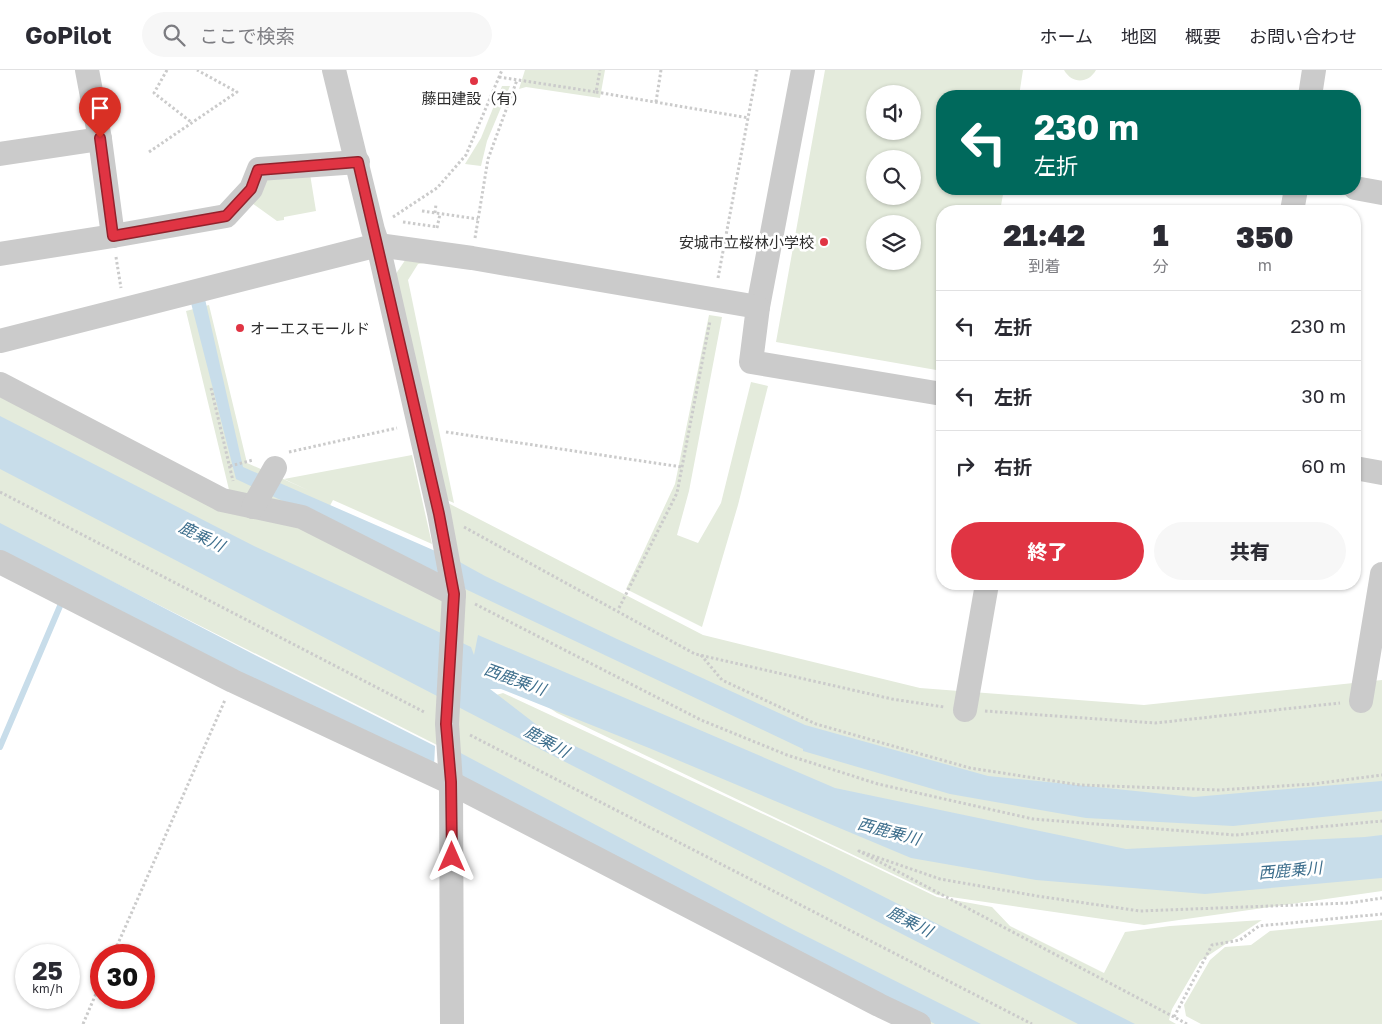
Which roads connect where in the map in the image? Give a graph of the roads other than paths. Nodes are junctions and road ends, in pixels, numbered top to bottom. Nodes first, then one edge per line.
1 (88, 70) edge
2 (334, 70) edge
3 (803, 70) edge
4 (1314, 70) edge
5 (1311, 90) edge
6 (100, 138) junction
7 (0, 154) edge
8 (358, 162) junction
9 (1361, 189) edge
10 (1382, 193) edge
11 (113, 236) junction
12 (378, 245) junction
13 (0, 254) edge
14 (758, 306) junction
15 (0, 340) edge
16 (0, 384) edge
17 (936, 393) edge
18 (1361, 469) edge
19 (1382, 473) edge
20 (0, 562) edge
21 (1382, 574) edge
22 (452, 585) junction
23 (986, 590) edge
24 (1361, 701) road end
25 (965, 710) road end
26 (451, 782) junction
27 (452, 1024) edge
28 (919, 1024) edge

1 - 6 street
2 - 8 street
3 - 14 street
4 - 5 street
6 - 7 street
6 - 11 street
8 - 11 street
8 - 12 street
9 - 10 street
11 - 13 street
12 - 14 street
12 - 15 street
12 - 22 street
14 - 17 street
16 - 22 street
18 - 19 street
20 - 26 street
21 - 24 street
22 - 26 street
23 - 25 street
26 - 27 street
26 - 28 street

